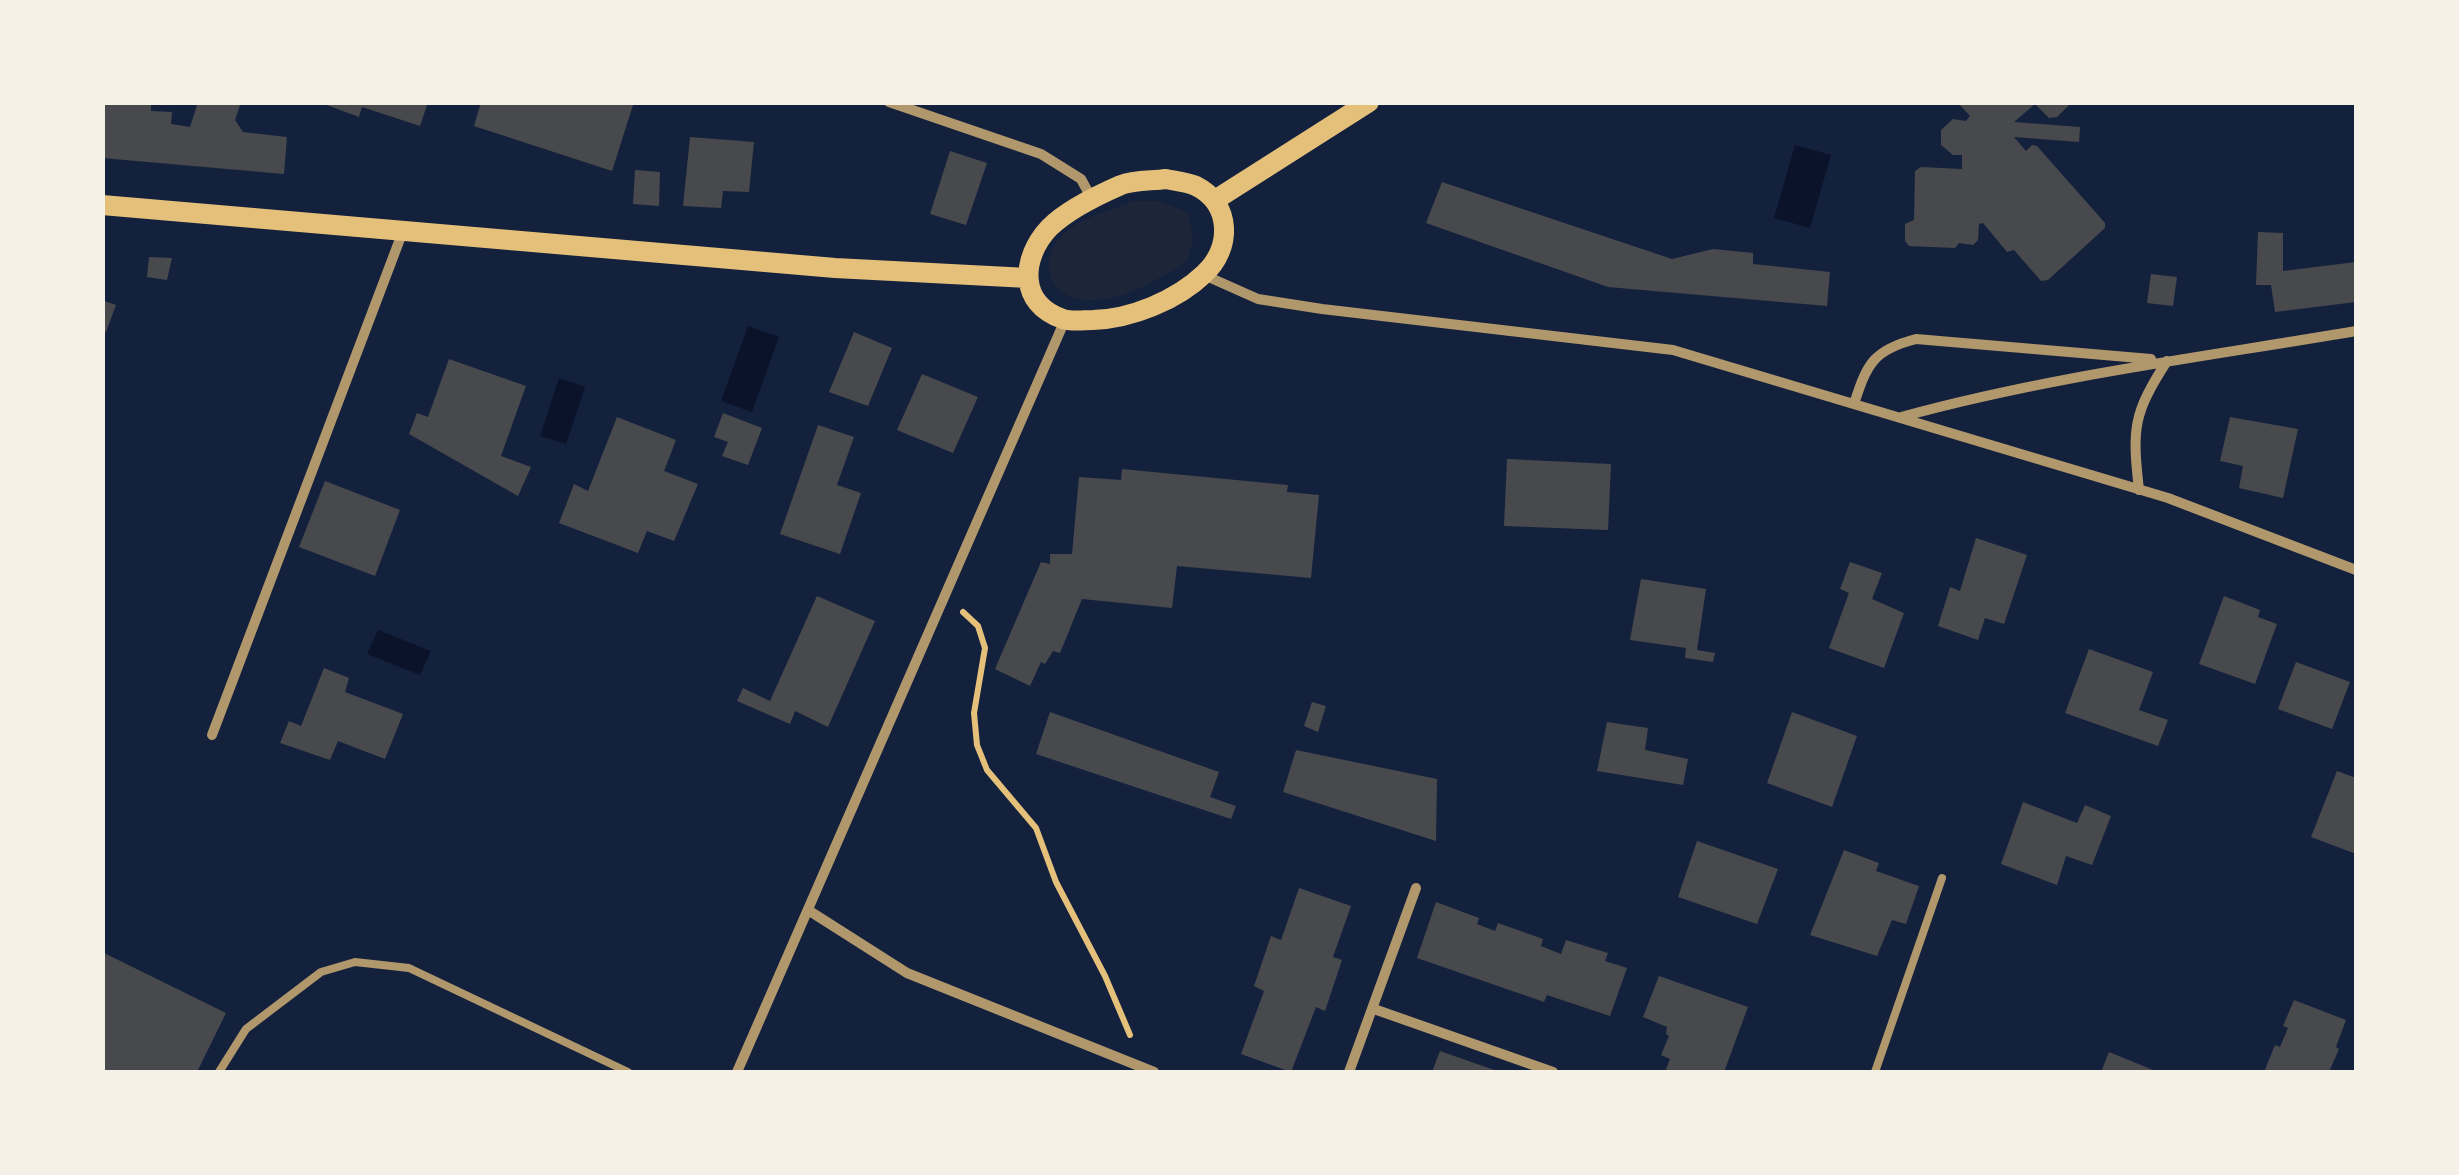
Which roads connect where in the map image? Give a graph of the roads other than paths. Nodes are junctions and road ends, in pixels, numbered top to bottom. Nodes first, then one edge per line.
1 (889, 102) edge
2 (1370, 102) edge
3 (1214, 200) junction
4 (1093, 201) junction
5 (102, 205) edge
6 (404, 230) junction
7 (1204, 275) junction
8 (1028, 278) junction
9 (1065, 320) junction
10 (2356, 331) edge
11 (2167, 361) junction
12 (1854, 404) junction
13 (1900, 417) junction
14 (2140, 490) junction
15 (2356, 570) edge
16 (212, 735) dead end
17 (1942, 878) dead end
18 (1416, 888) dead end
19 (808, 910) junction
20 (1374, 1009) junction
21 (1149, 1070) edge
22 (219, 1072) edge
23 (628, 1072) edge
24 (737, 1072) edge
25 (1349, 1072) edge
26 (1553, 1072) edge
27 (1875, 1072) edge

1 - 4 street
2 - 3 main road
3 - 4 main road
3 - 7 main road
4 - 8 main road
5 - 6 main road
6 - 8 main road
6 - 16 street
7 - 9 main road
7 - 12 street
8 - 9 main road
9 - 19 street
10 - 11 street
11 - 12 street
11 - 13 street
11 - 14 street
12 - 13 street
13 - 14 street
14 - 15 street
17 - 27 lane
18 - 20 street
19 - 21 street
19 - 24 street
20 - 25 street
20 - 26 street
22 - 23 lane

